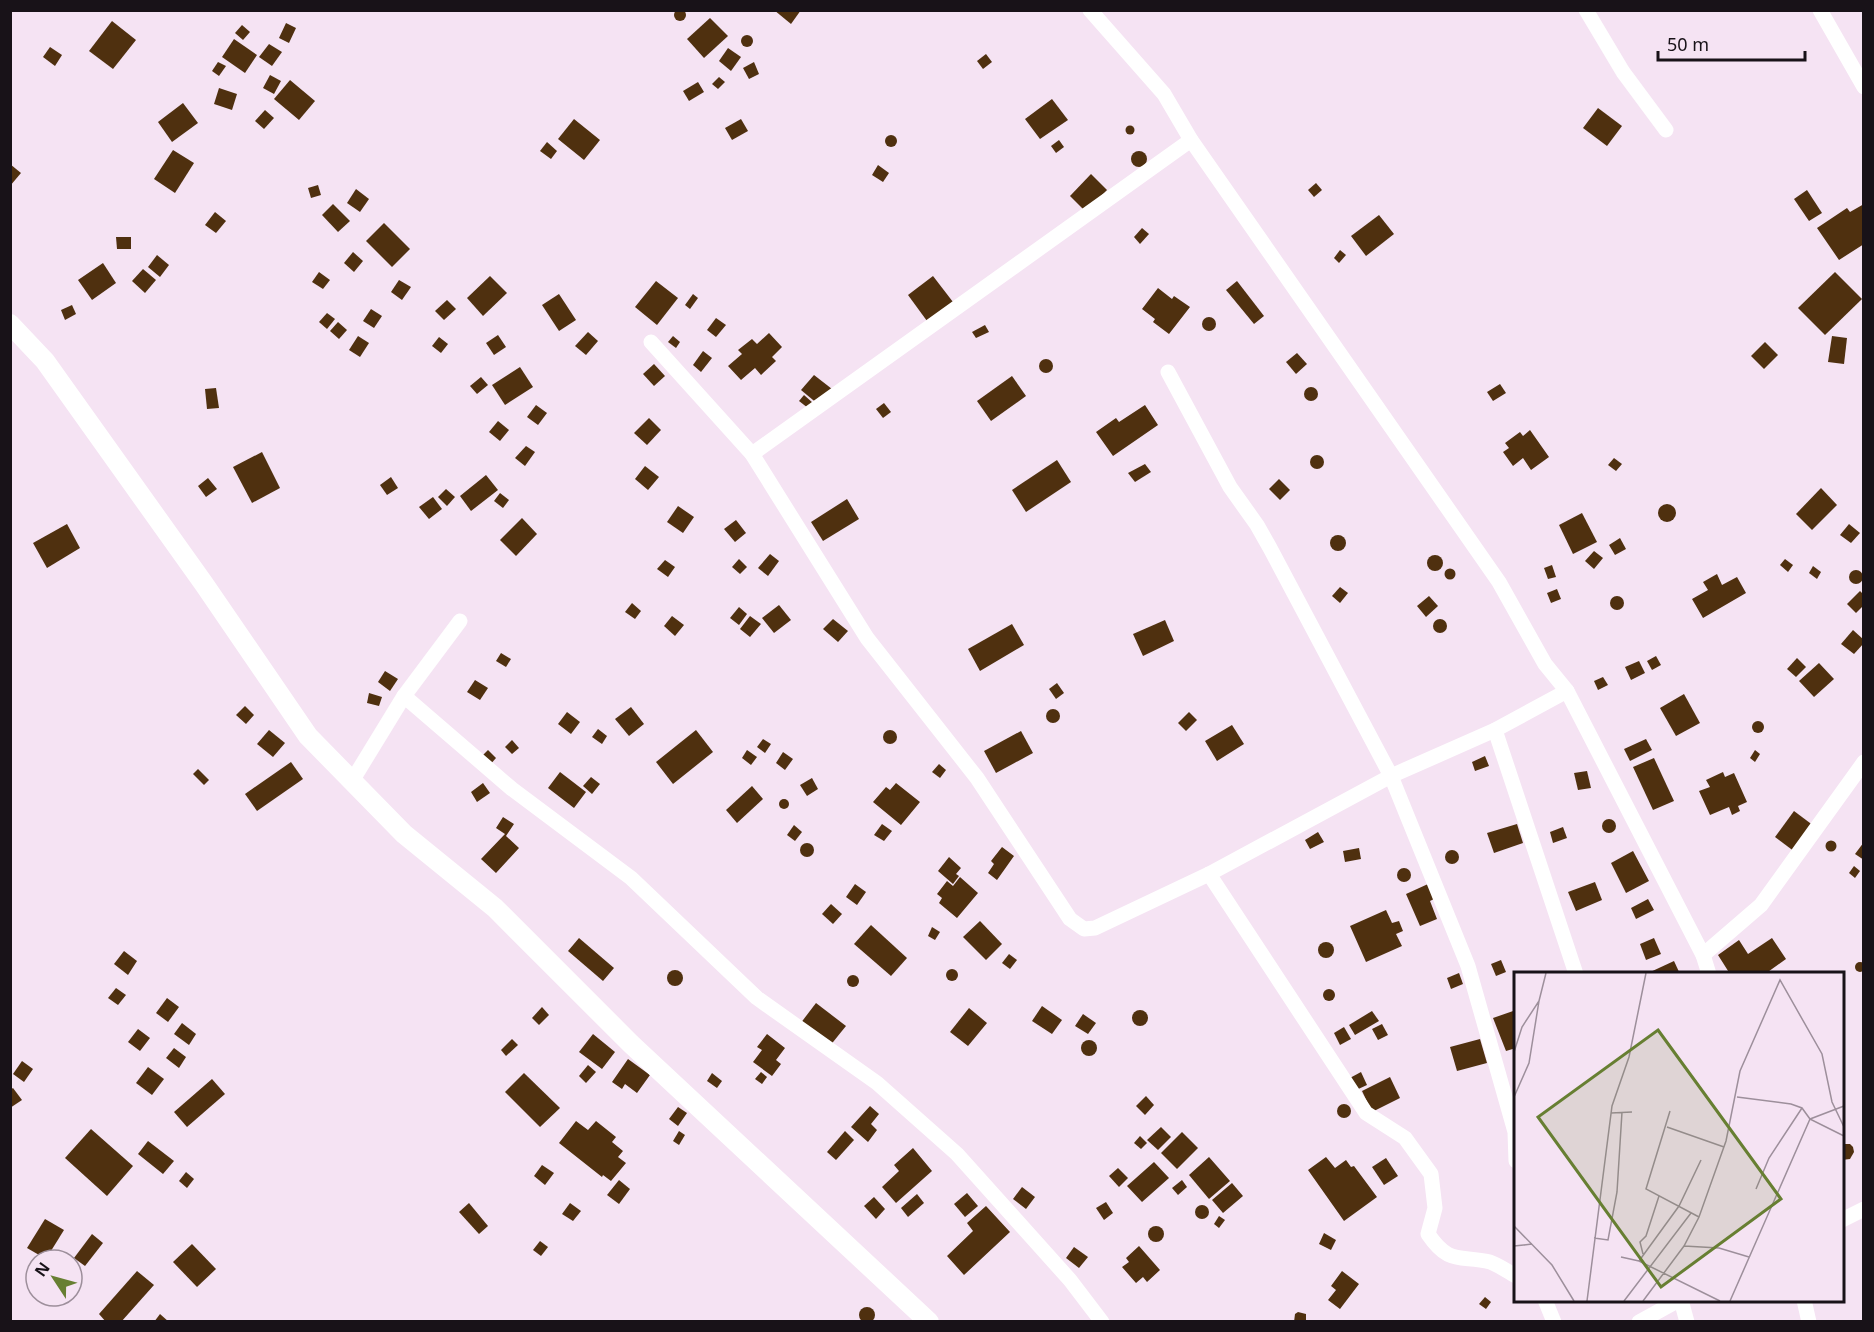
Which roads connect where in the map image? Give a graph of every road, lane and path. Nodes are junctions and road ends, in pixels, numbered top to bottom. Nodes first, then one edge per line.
1 (1090, 10) edge
2 (1586, 10) edge
3 (1820, 10) edge
4 (1863, 87) edge
5 (1666, 130) dead end
6 (1191, 140) junction
7 (10, 324) edge
8 (651, 342) dead end
9 (1168, 372) dead end
10 (752, 454) junction
11 (460, 621) dead end
12 (1567, 691) junction
13 (404, 696) junction
14 (1495, 730) junction
15 (1863, 762) edge
16 (1391, 776) junction
17 (352, 780) junction
18 (1209, 874) junction
19 (1703, 955) junction
20 (1574, 972) edge
21 (1708, 972) edge
22 (1514, 1128) edge
23 (1863, 1209) edge
24 (1844, 1219) edge
25 (1514, 1275) edge
26 (1546, 1302) edge
27 (1676, 1302) edge
28 (1681, 1302) edge
29 (1804, 1302) edge
30 (929, 1322) edge
31 (1102, 1322) edge
32 (1554, 1322) edge
33 (1639, 1322) edge
34 (1687, 1322) edge
35 (1809, 1322) edge

1 - 6 street
2 - 5 street
3 - 4 street
6 - 10 street
6 - 12 street
7 - 17 street
8 - 10 street
9 - 16 street
10 - 18 street
11 - 13 street
12 - 14 street
12 - 19 street
13 - 17 street
13 - 31 street
14 - 16 street
14 - 20 street
15 - 19 street
16 - 18 street
16 - 22 street
17 - 30 street
18 - 25 street
19 - 21 street
23 - 24 street
26 - 32 street
27 - 33 street
28 - 34 street
29 - 35 street

